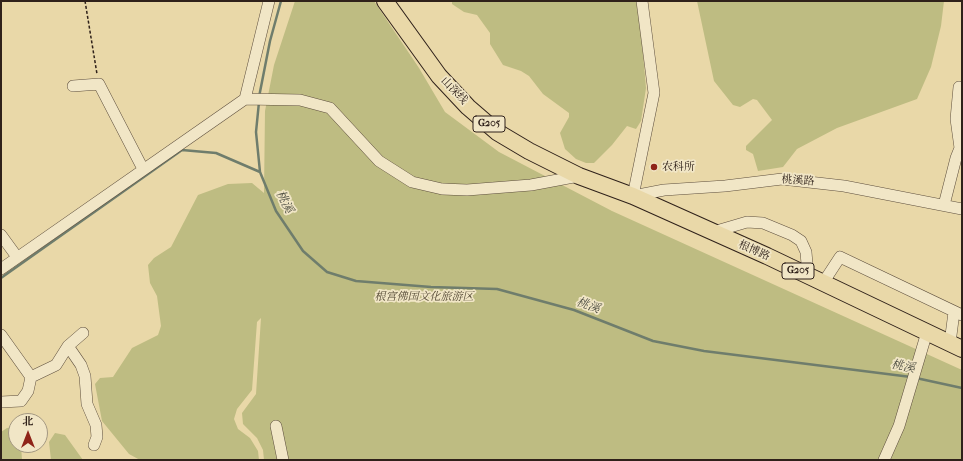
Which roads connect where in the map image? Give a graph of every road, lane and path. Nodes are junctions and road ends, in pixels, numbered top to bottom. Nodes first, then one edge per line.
1 (85, 1) edge
2 (269, 1) edge
3 (385, 1) edge
4 (642, 1) edge
5 (99, 84) junction
6 (73, 86) dead end
7 (959, 87) dead end
8 (245, 99) junction
9 (961, 145) edge
10 (143, 169) junction
11 (579, 176) junction
12 (633, 196) junction
13 (944, 205) junction
14 (962, 209) edge
15 (713, 232) junction
16 (1, 235) edge
17 (17, 257) junction
18 (1, 269) edge
19 (808, 276) junction
20 (823, 283) junction
21 (958, 314) edge
22 (926, 332) junction
23 (82, 333) dead end
24 (1, 335) edge
25 (68, 346) junction
26 (956, 346) edge
27 (31, 377) junction
28 (1, 402) edge
29 (276, 426) dead end
30 (94, 445) dead end
31 (283, 460) edge
32 (884, 460) edge

1 - 5 path
2 - 8 street
3 - 11 highway, 山深线 / G205
4 - 12 street
5 - 6 street
5 - 10 street
7 - 9 street
8 - 10 street
8 - 11 street
9 - 13 street
10 - 17 street
11 - 12 highway, 山深线 / G205
12 - 13 street, 桃溪路
12 - 15 highway, 根博路 / G205
13 - 14 street, 桃溪路
15 - 19 highway, 根博路 / G205
15 - 19 street
16 - 17 street
17 - 18 street
19 - 20 highway, 根博路 / G205
20 - 21 street
20 - 22 highway, 根博路 / G205
21 - 26 street
22 - 26 highway, 根博路 / G205
22 - 32 street
23 - 25 street
24 - 27 street
25 - 27 street
25 - 30 street
27 - 28 street
29 - 31 street

